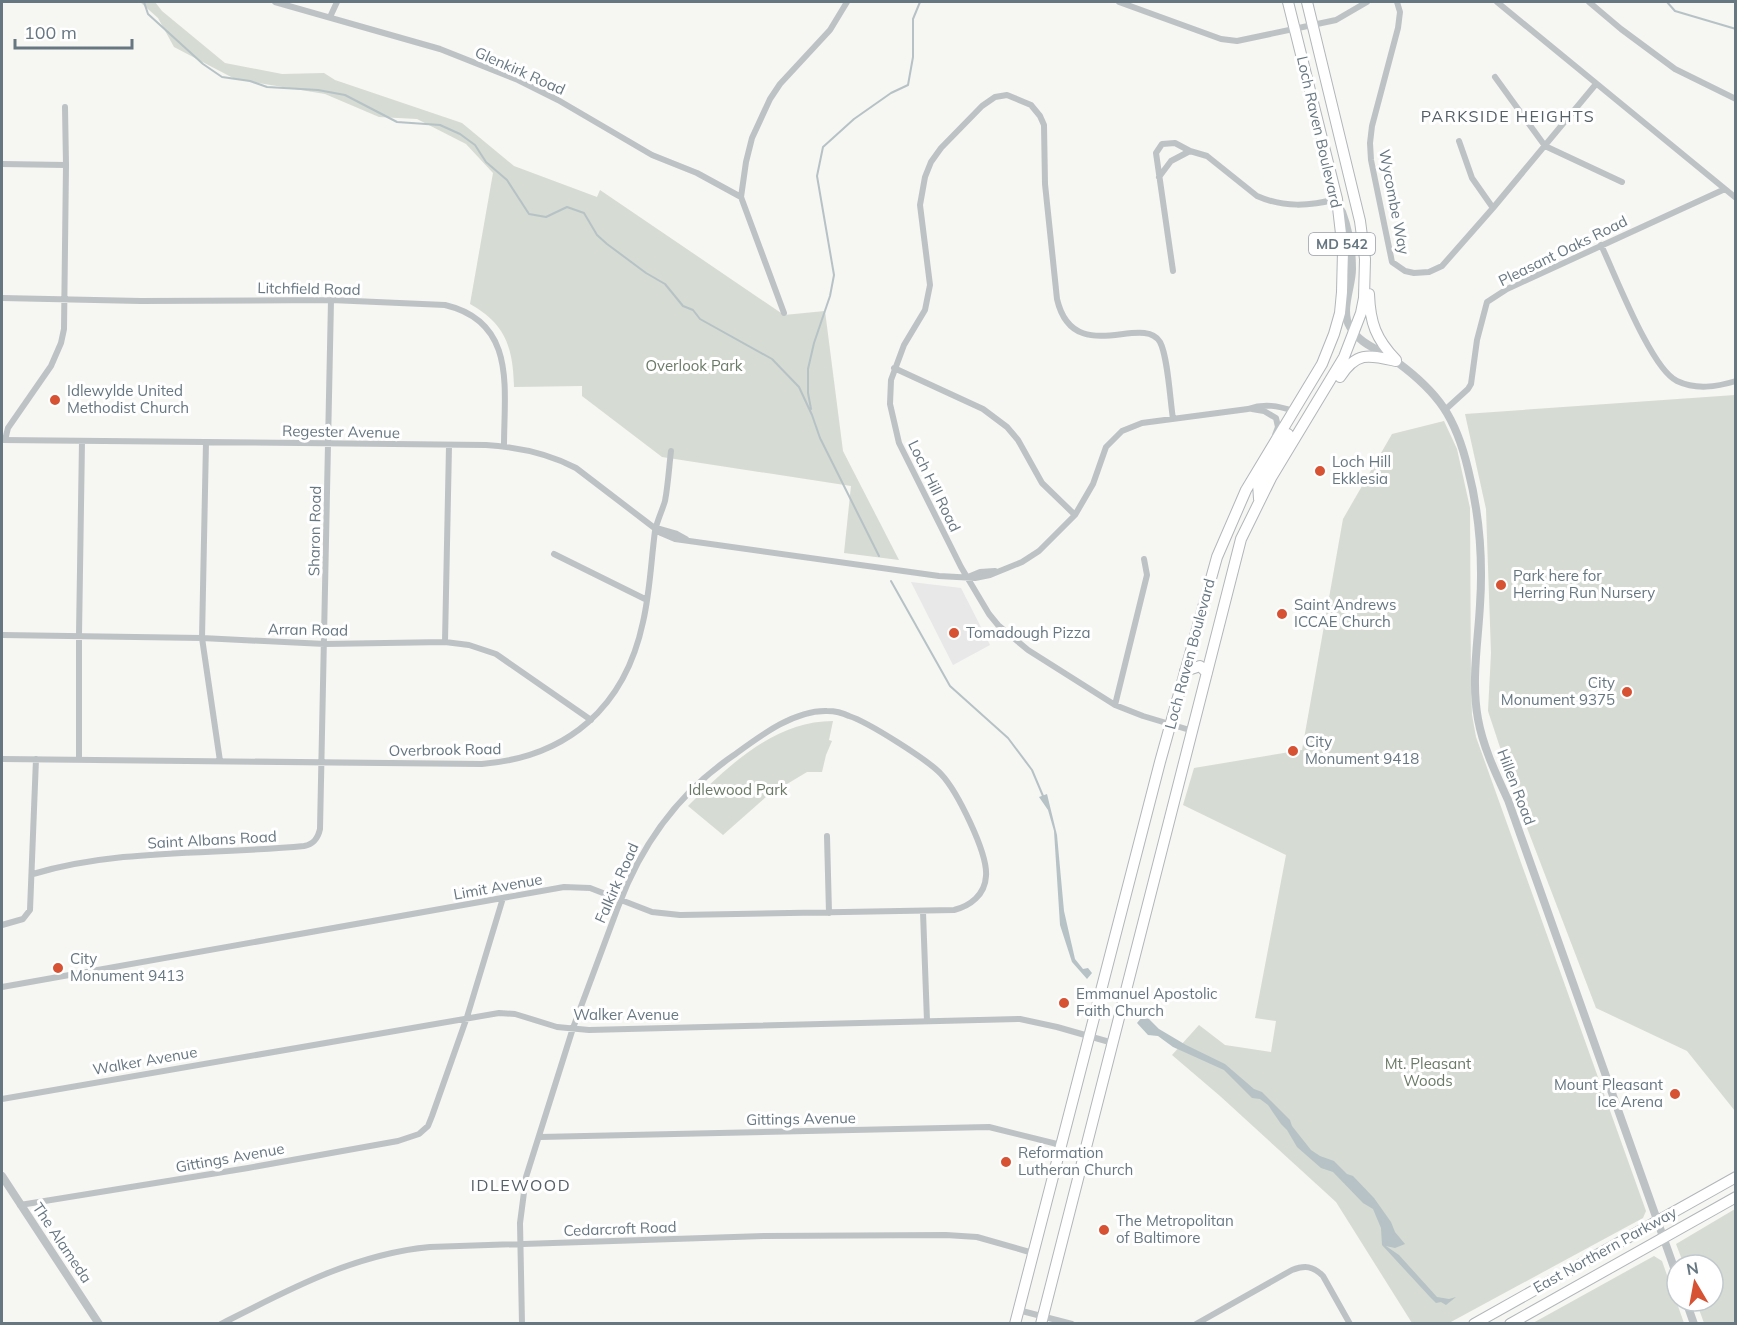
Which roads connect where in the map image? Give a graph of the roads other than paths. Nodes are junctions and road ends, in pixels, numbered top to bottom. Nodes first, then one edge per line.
1 (275, 2) edge
2 (337, 2) edge
3 (847, 2) edge
4 (1119, 2) edge
5 (1288, 2) edge
6 (1306, 2) edge
7 (1367, 2) edge
8 (1397, 2) edge
9 (1497, 2) edge
10 (1589, 2) edge
11 (330, 17) junction
12 (1313, 27) junction
13 (1295, 30) junction
14 (1495, 77) dead end
15 (1596, 84) junction
16 (1736, 99) edge
17 (65, 107) dead end
18 (1458, 141) dead end
19 (1545, 146) junction
20 (1190, 151) junction
21 (2, 164) edge
22 (66, 165) junction
23 (1159, 178) junction
24 (1622, 182) dead end
25 (1725, 189) junction
26 (741, 197) junction
27 (1736, 198) edge
28 (1337, 199) junction
29 (1493, 208) junction
30 (1601, 245) junction
31 (1365, 259) junction
32 (1173, 271) dead end
33 (2, 298) edge
34 (64, 300) junction
35 (331, 300) junction
36 (784, 314) dead end
37 (1354, 333) junction
38 (1396, 361) junction
39 (894, 368) junction
40 (1736, 381) edge
41 (1248, 409) junction
42 (1446, 409) junction
43 (1294, 411) junction
44 (1308, 416) junction
45 (1173, 419) junction
46 (3, 440) edge
47 (82, 441) junction
48 (206, 442) junction
49 (329, 444) junction
50 (449, 446) junction
51 (504, 446) junction
52 (1272, 447) junction
53 (671, 451) dead end
54 (1259, 500) junction
55 (1075, 514) junction
56 (656, 528) junction
57 (554, 554) dead end
58 (1144, 559) dead end
59 (967, 577) junction
60 (647, 600) junction
61 (2, 635) edge
62 (79, 635) junction
63 (202, 638) junction
64 (445, 642) junction
65 (325, 644) junction
66 (1185, 671) junction
67 (1207, 673) junction
68 (1115, 705) junction
69 (591, 720) junction
70 (1171, 725) junction
71 (1193, 731) junction
72 (2, 759) edge
73 (36, 759) junction
74 (79, 759) junction
75 (220, 761) junction
76 (322, 763) junction
77 (827, 836) dead end
78 (33, 874) junction
79 (986, 880) joint
80 (503, 898) junction
81 (620, 900) junction
82 (923, 912) junction
83 (829, 913) junction
84 (2, 925) edge
85 (2, 987) edge
86 (467, 1017) junction
87 (927, 1021) junction
88 (573, 1028) junction
89 (1089, 1036) junction
90 (1113, 1043) junction
91 (2, 1099) edge
92 (540, 1137) junction
93 (1061, 1145) junction
94 (2, 1176) edge
95 (1736, 1177) edge
96 (1736, 1197) edge
97 (20, 1205) junction
98 (1657, 1221) junction
99 (1664, 1239) junction
100 (520, 1243) junction
101 (1033, 1252) junction
102 (1669, 1253) edge
103 (1018, 1310) junction
104 (1042, 1320) edge
105 (99, 1323) edge
106 (221, 1323) edge
107 (522, 1323) edge
108 (1015, 1323) edge
109 (1071, 1323) edge
110 (1196, 1323) edge
111 (1350, 1323) edge
112 (1474, 1323) edge
113 (1510, 1323) edge

1 - 11 street, Glenkirk Road
2 - 11 street
3 - 26 street
4 - 13 street
5 - 13 main road, Loch Raven Boulevard / MD 542
6 - 12 main road, Loch Raven Boulevard / MD 542
7 - 12 street
8 - 29 street, Wycombe Way
9 - 15 street
10 - 16 street
11 - 26 street, Glenkirk Road
12 - 13 street
12 - 31 main road, Loch Raven Boulevard / MD 542
13 - 28 main road, Loch Raven Boulevard / MD 542
14 - 19 street
15 - 19 street, Wycombe Way
15 - 25 street
17 - 22 street
18 - 29 street
19 - 24 street
19 - 29 street, Wycombe Way
20 - 23 street
20 - 23 street
20 - 28 street
21 - 22 street
22 - 34 street
23 - 32 street
25 - 27 street
25 - 30 street, Pleasant Oaks Road
26 - 36 street
28 - 37 street
28 - 43 main road, Loch Raven Boulevard / MD 542
30 - 40 street
30 - 42 street, Pleasant Oaks Road
31 - 37 main road, Loch Raven Boulevard / MD 542
31 - 38 main road
33 - 34 street, Litchfield Road
34 - 35 street, Litchfield Road
34 - 46 street
35 - 49 street, Sharon Road
35 - 51 street, Litchfield Road
37 - 38 street, Hillen Road
37 - 44 main road, Loch Raven Boulevard / MD 542
38 - 42 street, Hillen Road
38 - 44 main road
39 - 45 street, Loch Hill Road
39 - 55 street
39 - 59 street, Loch Hill Road
41 - 43 street, Regester Avenue
41 - 45 street, Regester Avenue
41 - 52 street, Regester Avenue
42 - 98 street, Hillen Road
43 - 52 main road, Loch Raven Boulevard / MD 542
43 - 54 main road
44 - 54 main road, Loch Raven Boulevard / MD 542
45 - 55 street, Regester Avenue
46 - 47 street, Regester Avenue
47 - 48 street, Regester Avenue
47 - 62 street
48 - 49 street, Regester Avenue
48 - 63 street
49 - 50 street, Regester Avenue
49 - 65 street, Sharon Road
50 - 51 street, Regester Avenue
50 - 64 street
51 - 56 street, Regester Avenue
52 - 66 main road, Loch Raven Boulevard / MD 542
53 - 56 street, Overbrook Road
54 - 67 main road, Loch Raven Boulevard / MD 542
55 - 59 street, Regester Avenue
56 - 59 street, Regester Avenue
56 - 60 street, Overbrook Road
57 - 60 street
58 - 68 street
59 - 68 street, Loch Hill Road
60 - 69 street, Overbrook Road
61 - 62 street, Arran Road
62 - 63 street, Arran Road
62 - 74 street
63 - 65 street, Arran Road
63 - 75 street
64 - 65 street, Arran Road
64 - 69 street, Arran Road
65 - 76 street, Sharon Road
66 - 67 main road
66 - 70 main road, Loch Raven Boulevard / MD 542
67 - 71 main road, Loch Raven Boulevard / MD 542
68 - 70 street, Loch Hill Road
69 - 76 street, Overbrook Road
70 - 71 street, Loch Hill Road
70 - 89 main road, Loch Raven Boulevard / MD 542
71 - 90 main road, Loch Raven Boulevard
72 - 73 street, Overbrook Road
73 - 74 street, Overbrook Road
73 - 78 street
74 - 75 street, Overbrook Road
75 - 76 street, Overbrook Road
76 - 78 street, Saint Albans Road
77 - 83 street
78 - 84 street
79 - 81 street, Falkirk Road
79 - 82 street, Limit Avenue
80 - 81 street, Limit Avenue
80 - 85 street, Limit Avenue
80 - 86 street
81 - 83 street, Limit Avenue
81 - 88 street, Falkirk Road
82 - 83 street, Limit Avenue
82 - 87 street
86 - 88 street, Walker Avenue
86 - 91 street, Walker Avenue
86 - 97 street, Gittings Avenue
87 - 88 street, Walker Avenue
87 - 89 street, Walker Avenue
88 - 92 street, Falkirk Road
89 - 90 street, Walker Avenue
89 - 93 main road, Loch Raven Boulevard
90 - 104 main road, Loch Raven Boulevard
92 - 93 street, Gittings Avenue
92 - 100 street, Falkirk Road
93 - 101 main road, Loch Raven Boulevard
94 - 97 street, The Alameda
95 - 98 main road, East Northern Parkway
96 - 99 main road, East Northern Parkway
97 - 105 street, The Alameda
98 - 99 street, Hillen Road
98 - 112 main road, East Northern Parkway
99 - 102 street, Hillen Road
99 - 113 main road, East Northern Parkway
100 - 101 street, Cedarcroft Road
100 - 106 street, Cedarcroft Road
100 - 107 street, Falkirk Road
101 - 103 main road, Loch Raven Boulevard
103 - 104 street
103 - 108 main road, Loch Raven Boulevard
104 - 109 street
110 - 111 street

